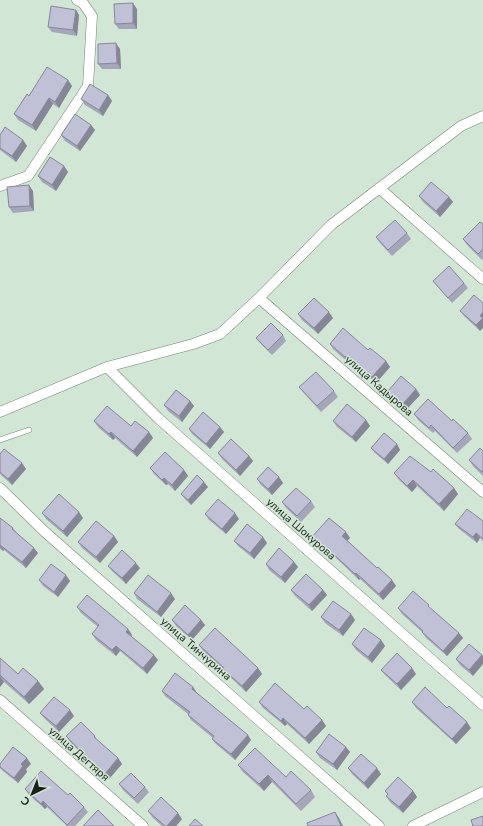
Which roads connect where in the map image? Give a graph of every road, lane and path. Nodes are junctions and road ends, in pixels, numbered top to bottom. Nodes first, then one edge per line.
1 (77, 0) edge
2 (483, 116) edge
3 (0, 186) edge
4 (379, 188) junction
5 (483, 279) edge
6 (259, 298) junction
7 (107, 367) junction
8 (0, 412) edge
9 (29, 430) dead end
10 (0, 440) edge
11 (0, 488) edge
12 (483, 492) edge
13 (0, 700) edge
14 (483, 705) edge
15 (483, 792) edge
16 (143, 826) edge
17 (379, 826) edge
18 (412, 826) edge

1 - 3 street
2 - 4 street
4 - 5 street
4 - 6 street
6 - 7 street
6 - 12 street, улица Кадырова
7 - 8 street
7 - 14 street, улица Шокурова
9 - 10 lane
11 - 17 street, улица Тинчурина
13 - 16 street, улица Дегтяря
15 - 18 street

